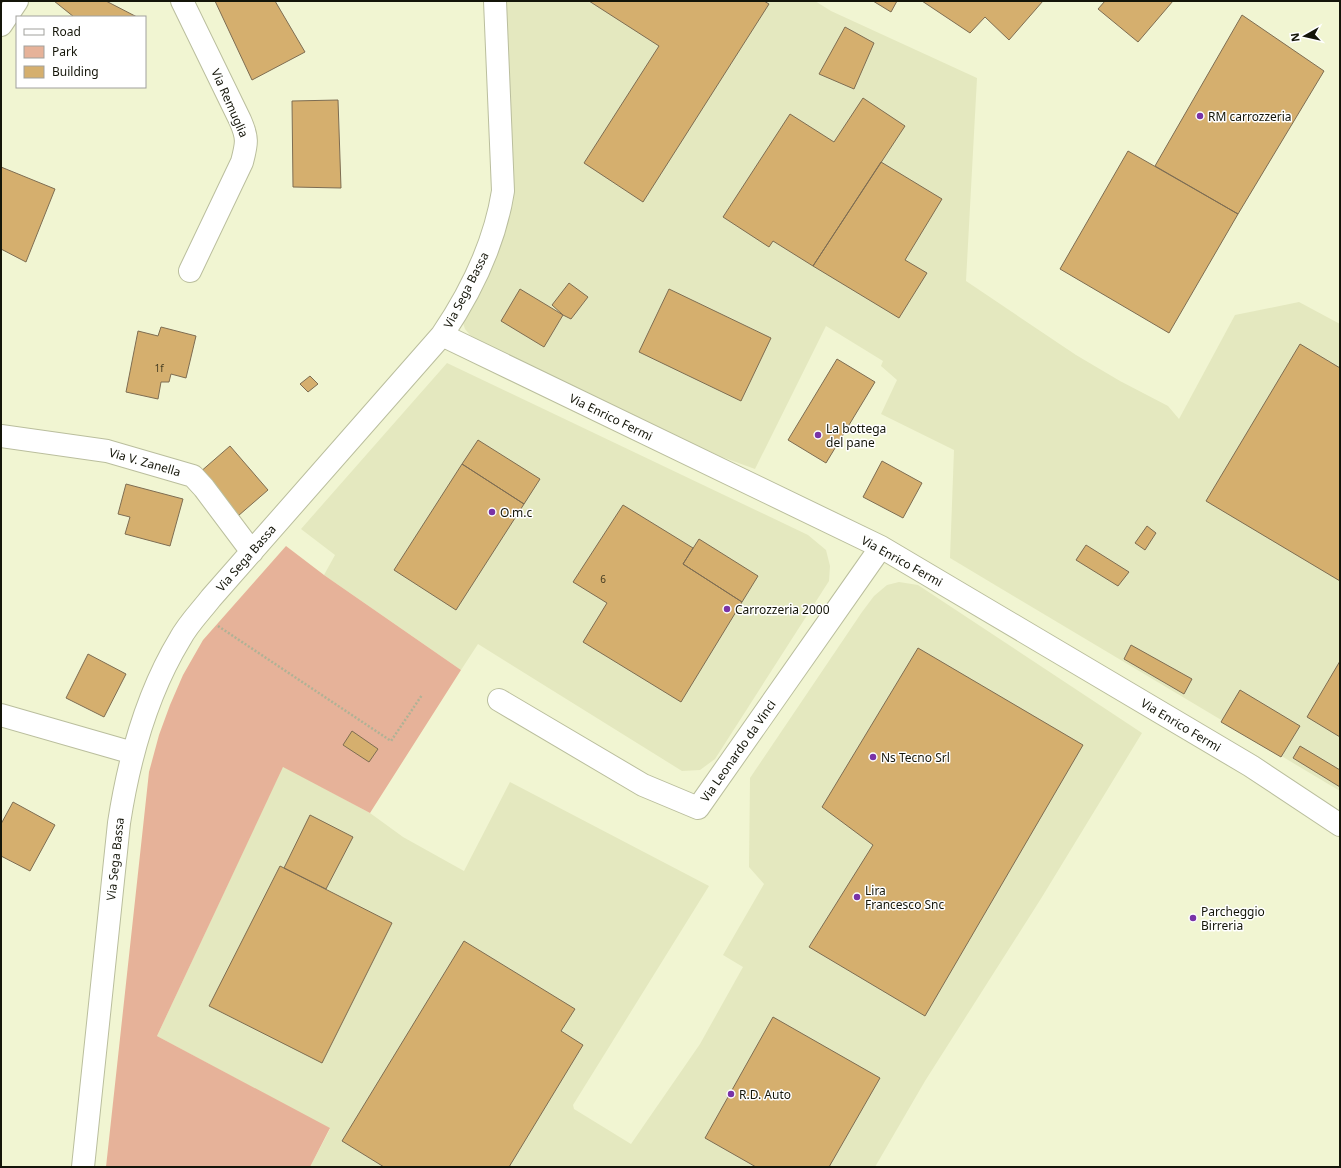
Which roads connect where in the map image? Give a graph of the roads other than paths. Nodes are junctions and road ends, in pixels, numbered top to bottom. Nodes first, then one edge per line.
1 (17, 1) edge
2 (182, 1) edge
3 (495, 1) edge
4 (1, 25) edge
5 (190, 271) dead end
6 (442, 335) junction
7 (1, 436) edge
8 (881, 547) junction
9 (252, 552) junction
10 (498, 700) dead end
11 (1, 715) edge
12 (133, 753) junction
13 (1340, 825) edge
14 (83, 1167) edge

1 - 4 street
2 - 5 street, Via Remuglia
3 - 6 street, Via Sega Bassa
6 - 8 street, Via Enrico Fermi
6 - 9 street, Via Sega Bassa
7 - 9 street, Via V. Zanella
8 - 10 street, Via Leonardo da Vinci
8 - 13 street, Via Enrico Fermi
9 - 12 street, Via Sega Bassa
11 - 12 street
12 - 14 street, Via Sega Bassa

